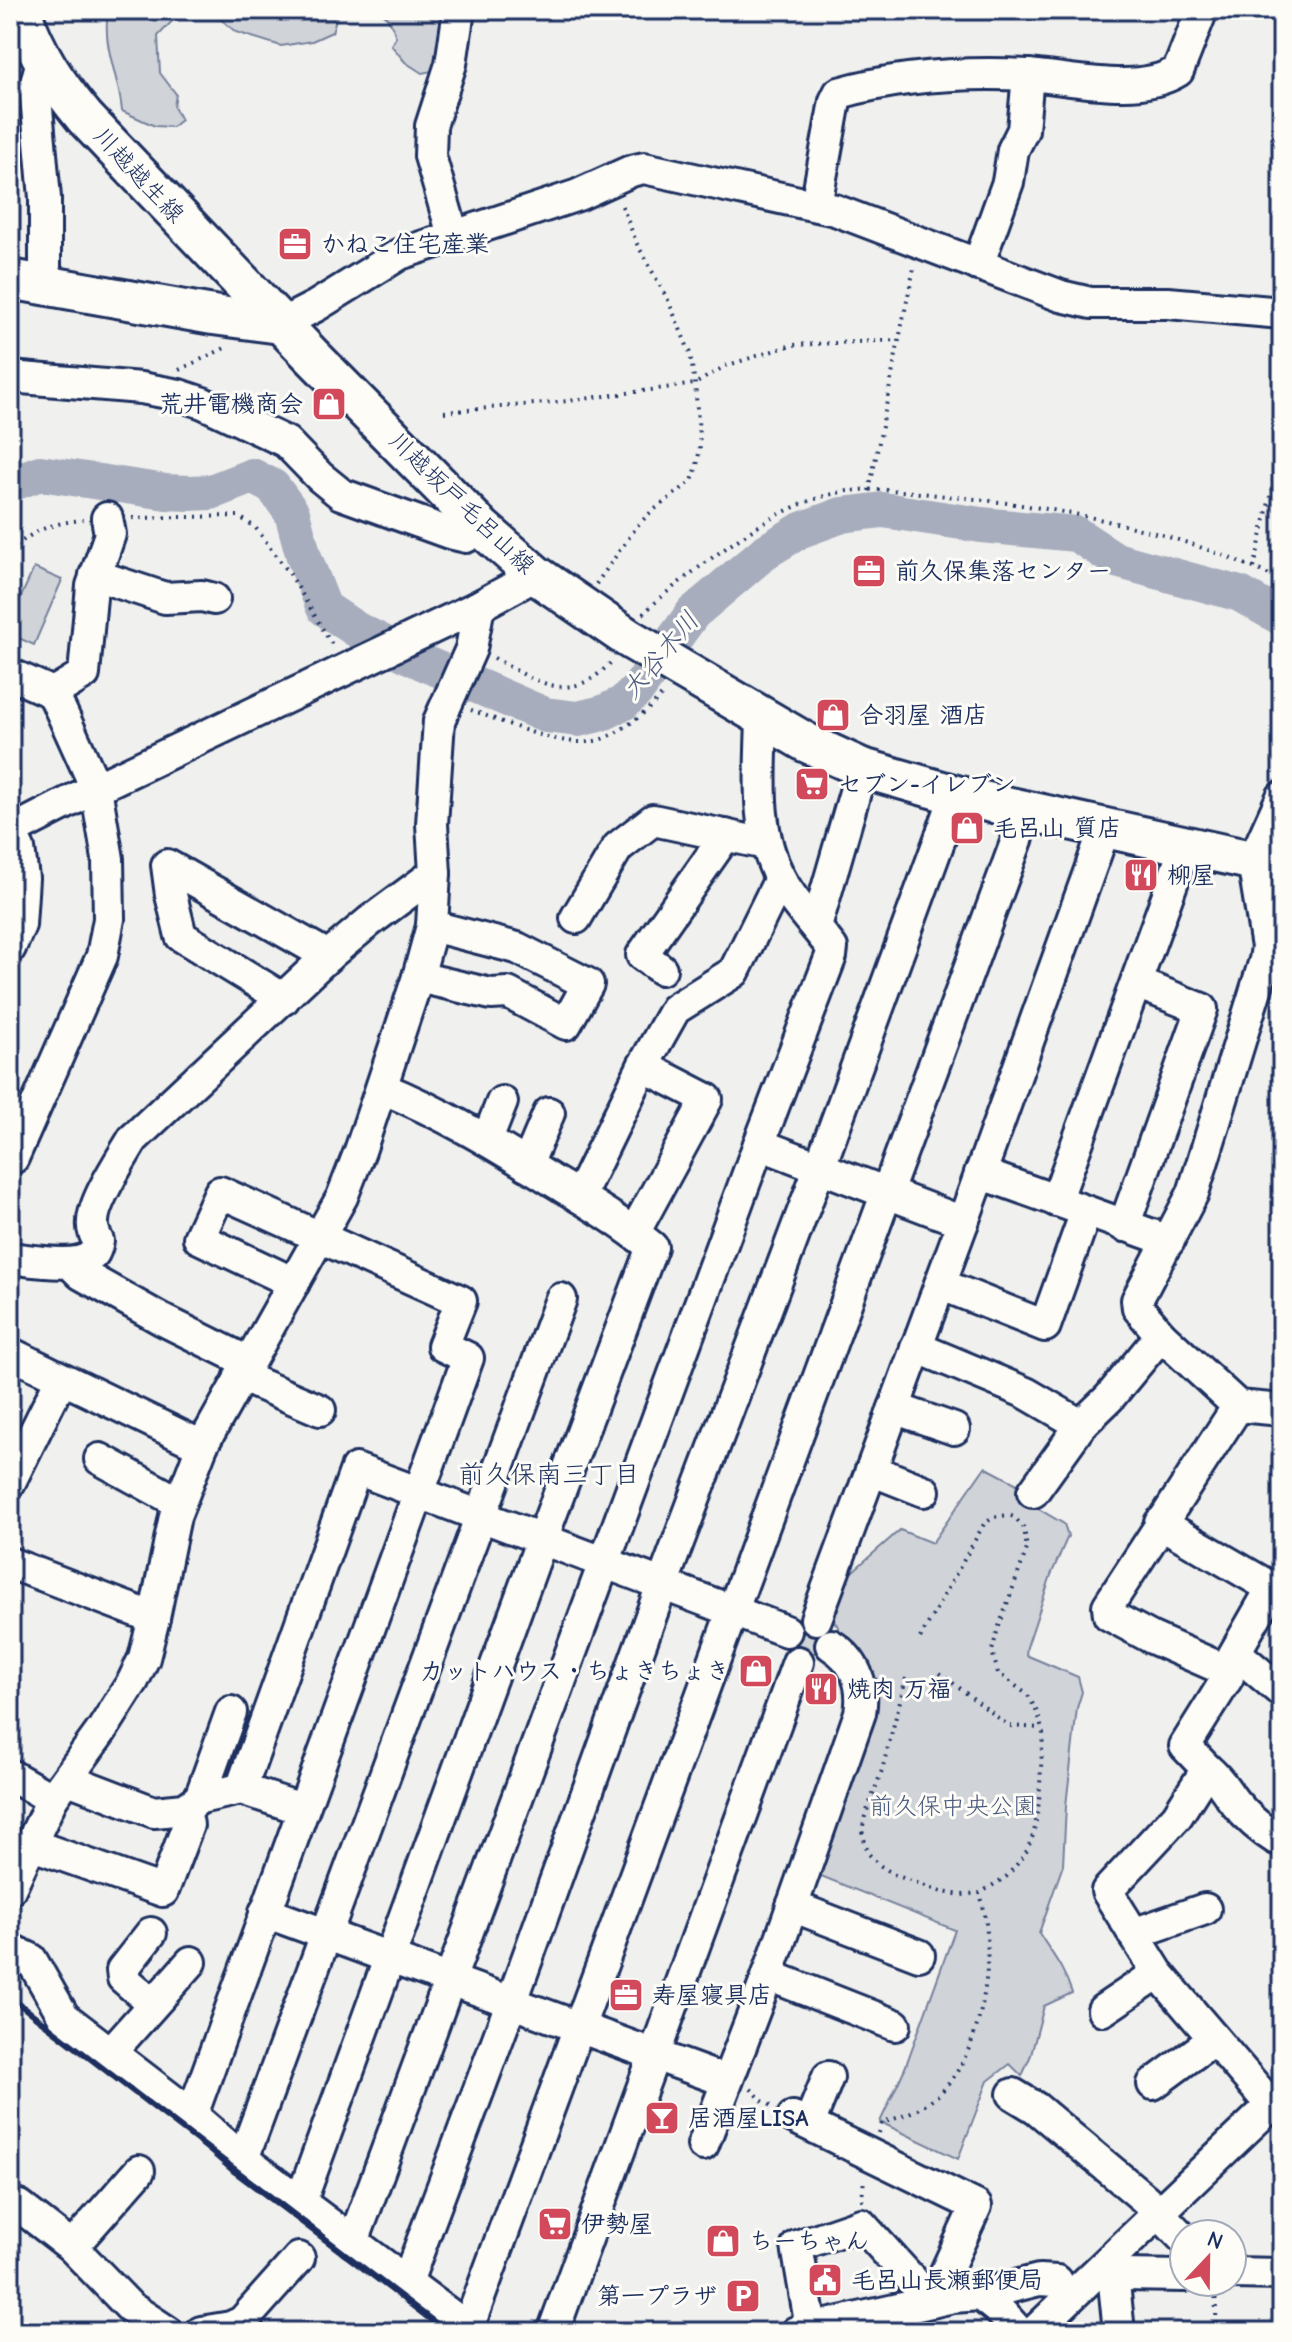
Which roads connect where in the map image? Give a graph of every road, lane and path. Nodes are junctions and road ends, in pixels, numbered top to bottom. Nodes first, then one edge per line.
1 (459, 10) edge
2 (1202, 10) edge
3 (26, 38) edge
4 (1028, 75) junction
5 (611, 181) junction
6 (816, 205) junction
7 (453, 235) junction
8 (920, 242) junction
9 (978, 265) junction
10 (28, 282) edge
11 (1282, 313) edge
12 (281, 324) junction
13 (898, 340) junction
14 (235, 343) dead end
15 (10, 377) edge
16 (695, 384) junction
17 (141, 388) junction
18 (444, 412) dead end
19 (1282, 444) edge
20 (869, 491) junction
21 (107, 518) junction
22 (482, 528) junction
23 (10, 551) edge
24 (1254, 568) junction
25 (95, 575) junction
26 (536, 575) junction
27 (1282, 581) edge
28 (214, 599) dead end
29 (479, 606) junction
30 (581, 606) junction
31 (627, 637) junction
32 (472, 648) junction
33 (354, 665) junction
34 (679, 668) junction
35 (10, 674) edge
36 (53, 693) junction
37 (447, 700) junction
38 (762, 717) junction
39 (862, 768) junction
40 (96, 788) junction
41 (956, 795) junction
42 (1282, 797) edge
43 (1028, 810) junction
44 (1105, 828) junction
45 (726, 835) junction
46 (12, 839) edge
47 (766, 844) junction
48 (1186, 845) junction
49 (1267, 864) edge
50 (435, 873) junction
51 (780, 879) junction
52 (576, 918) dead end
53 (432, 926) junction
54 (816, 927) junction
55 (10, 948) edge
56 (1274, 949) edge
57 (328, 956) junction
58 (661, 969) dead end
59 (418, 977) junction
60 (1137, 983) junction
61 (284, 999) junction
62 (643, 1066) junction
63 (382, 1088) junction
64 (502, 1102) dead end
65 (549, 1113) dead end
66 (487, 1140) junction
67 (759, 1144) junction
68 (11, 1160) edge
69 (527, 1165) junction
70 (819, 1169) junction
71 (980, 1173) junction
72 (887, 1194) junction
73 (579, 1197) junction
74 (1056, 1201) junction
75 (1086, 1212) junction
76 (963, 1222) junction
77 (1124, 1226) junction
78 (634, 1233) junction
79 (320, 1236) junction
80 (1169, 1241) junction
81 (10, 1258) edge
82 (70, 1263) junction
83 (294, 1283) junction
84 (940, 1284) junction
85 (561, 1299) dead end
86 (1161, 1335) junction
87 (916, 1347) junction
88 (10, 1353) edge
89 (244, 1369) junction
90 (61, 1379) junction
91 (1238, 1406) junction
92 (894, 1408) junction
93 (320, 1410) dead end
94 (1282, 1410) edge
95 (1081, 1425) junction
96 (954, 1429) dead end
97 (202, 1446) junction
98 (100, 1459) dead end
99 (871, 1470) junction
100 (10, 1482) edge
101 (924, 1491) dead end
102 (1033, 1492) dead end
103 (419, 1493) junction
104 (180, 1503) junction
105 (481, 1515) junction
106 (1160, 1523) junction
107 (542, 1539) junction
108 (10, 1563) edge
109 (605, 1563) junction
110 (662, 1585) junction
111 (733, 1613) junction
112 (154, 1618) junction
113 (816, 1619) junction
114 (786, 1631) junction
115 (919, 1640) dead end
116 (831, 1645) junction
117 (798, 1662) junction
118 (1231, 1662) junction
119 (940, 1673) dead end
120 (906, 1678) dead end
121 (1282, 1692) edge
122 (231, 1712) dead end
123 (1042, 1728) junction
124 (1207, 1769) junction
125 (10, 1775) edge
126 (60, 1789) junction
127 (241, 1789) junction
128 (193, 1803) junction
129 (302, 1809) junction
130 (1282, 1838) edge
131 (30, 1844) junction
132 (10, 1889) edge
133 (980, 1893) junction
134 (792, 1906) junction
135 (1205, 1909) dead end
136 (265, 1912) junction
137 (151, 1933) dead end
138 (328, 1934) junction
139 (1133, 1934) junction
140 (10, 1949) edge
141 (919, 1955) dead end
142 (391, 1958) junction
143 (191, 1962) dead end
144 (1158, 1973) junction
145 (768, 1975) junction
146 (451, 1979) junction
147 (512, 2001) junction
148 (153, 2004) junction
149 (1103, 2010) dead end
150 (895, 2025) dead end
151 (579, 2027) junction
152 (1214, 2039) junction
153 (111, 2052) junction
154 (738, 2053) junction
155 (655, 2055) junction
156 (828, 2077) dead end
157 (726, 2081) junction
158 (1153, 2084) dead end
159 (1013, 2094) dead end
160 (1277, 2100) edge
161 (192, 2115) junction
162 (801, 2120) junction
163 (703, 2145) dead end
164 (869, 2152) junction
165 (243, 2159) junction
166 (139, 2171) dead end
167 (301, 2201) junction
168 (10, 2203) edge
169 (1159, 2213) junction
170 (1168, 2222) edge
171 (861, 2224) junction
172 (353, 2242) junction
173 (72, 2247) junction
174 (299, 2258) dead end
175 (1112, 2272) junction
176 (1248, 2273) edge
177 (1282, 2274) edge
178 (1168, 2275) edge
179 (1057, 2281) dead end
180 (407, 2282) junction
181 (980, 2295) junction
182 (1216, 2298) edge
183 (932, 2302) junction
184 (470, 2330) edge
185 (804, 2330) edge
186 (168, 2332) edge
187 (201, 2332) edge
188 (553, 2332) edge
189 (1019, 2332) edge
190 (1034, 2332) edge
191 (1119, 2332) edge
192 (1217, 2332) edge

1 - 7 street
2 - 4 street
3 - 10 street
3 - 12 main road, 川越越生線
4 - 6 street
4 - 9 street
5 - 6 street
5 - 7 street
5 - 16 path
6 - 8 street
7 - 12 street
8 - 9 street
8 - 13 path
9 - 11 street
10 - 12 main road
12 - 22 main road, 川越坂戸毛呂山線
13 - 16 path
13 - 20 path
14 - 17 path
15 - 17 street
16 - 18 path
16 - 30 path
17 - 22 street
19 - 24 path
20 - 24 path
20 - 31 path
21 - 23 path
21 - 25 street
21 - 33 path
22 - 26 main road, 川越坂戸毛呂山線
24 - 27 path
25 - 28 street
25 - 36 street
26 - 29 street
26 - 30 main road, 川越坂戸毛呂山線
29 - 32 street
29 - 33 street
30 - 31 main road, 川越坂戸毛呂山線
31 - 32 path
31 - 34 main road, 川越坂戸毛呂山線
32 - 37 street
33 - 40 street
34 - 37 path
34 - 38 main road, 川越坂戸毛呂山線
35 - 36 street
36 - 40 street
37 - 50 street
38 - 39 main road, 川越坂戸毛呂山線
38 - 47 street
39 - 41 main road, 川越坂戸毛呂山線
39 - 54 street
40 - 46 street
40 - 68 street
41 - 43 main road, 川越坂戸毛呂山線
41 - 70 street
42 - 49 street
43 - 44 main road, 川越坂戸毛呂山線
43 - 72 street
44 - 48 main road, 川越坂戸毛呂山線
44 - 71 street
45 - 47 street
45 - 52 street
45 - 58 street
46 - 55 street
47 - 51 street
48 - 49 main road, 川越坂戸毛呂山線
48 - 60 street
49 - 56 street
50 - 53 street
50 - 57 street
51 - 54 street
51 - 62 street
53 - 59 street
53 - 59 street
54 - 67 street
56 - 80 street
57 - 61 street
57 - 61 street
59 - 63 street
60 - 74 street
60 - 77 street
61 - 82 street
62 - 73 street
62 - 78 street
63 - 66 street
63 - 79 street
64 - 66 street
65 - 69 street
66 - 69 street
67 - 70 street
67 - 109 street
69 - 73 street
70 - 72 street
70 - 110 street
71 - 74 street
71 - 76 street
72 - 76 street
72 - 111 street
73 - 78 street
74 - 75 street
75 - 77 street
75 - 84 street
76 - 84 street
77 - 80 street
78 - 107 street
79 - 83 street
79 - 83 street
79 - 103 street
80 - 86 street
81 - 82 street
82 - 89 street
83 - 89 street
84 - 87 street
85 - 105 street
86 - 91 street
86 - 95 street
87 - 92 street
87 - 95 street
88 - 90 street
89 - 93 street
89 - 97 street
90 - 97 street
90 - 100 street
91 - 94 street
91 - 106 street
92 - 96 street
92 - 99 street
95 - 102 street
97 - 104 street
98 - 104 street
99 - 101 street
99 - 113 street
103 - 105 street
103 - 127 street
103 - 129 street
104 - 112 street
105 - 107 street
105 - 138 street
106 - 118 street
106 - 118 street
107 - 109 street
107 - 142 street
108 - 112 street
109 - 110 street
109 - 146 street
110 - 111 street
110 - 147 street
111 - 114 street
111 - 151 street
112 - 126 street
113 - 114 street
113 - 116 street
114 - 117 street
115 - 123 path
116 - 117 street
116 - 134 street
117 - 155 street
118 - 121 street
118 - 124 street
119 - 123 path
120 - 133 path
122 - 128 street
123 - 133 path
124 - 130 street
124 - 139 street
125 - 126 street
126 - 128 street
126 - 131 street
127 - 128 street
127 - 129 street
128 - 131 street
129 - 136 street
131 - 132 street
133 - 164 path
134 - 141 street
134 - 145 street
135 - 139 street
136 - 138 street
136 - 161 street
137 - 148 street
138 - 142 street
138 - 165 street
139 - 144 street
140 - 153 street
142 - 146 street
142 - 167 street
143 - 148 street
144 - 149 street
144 - 152 street
145 - 150 street
145 - 154 street
146 - 147 street
146 - 172 street
147 - 151 street
147 - 180 street
148 - 153 street
151 - 155 street
151 - 184 street
152 - 158 street
152 - 160 street
153 - 161 street
154 - 157 street
154 - 162 path
155 - 157 street
155 - 188 street
156 - 162 street
157 - 163 street
159 - 169 street
160 - 169 street
161 - 165 street
162 - 164 street
164 - 171 path
164 - 183 street
165 - 167 street
166 - 173 street
167 - 172 street
168 - 173 street
169 - 170 street
169 - 175 street
171 - 183 street
171 - 185 street
172 - 180 street
173 - 186 street
174 - 187 street
175 - 178 street
175 - 190 street
175 - 191 street
176 - 177 street
179 - 181 street
180 - 184 street
181 - 183 street
181 - 189 street
182 - 192 path
183 - 185 street

